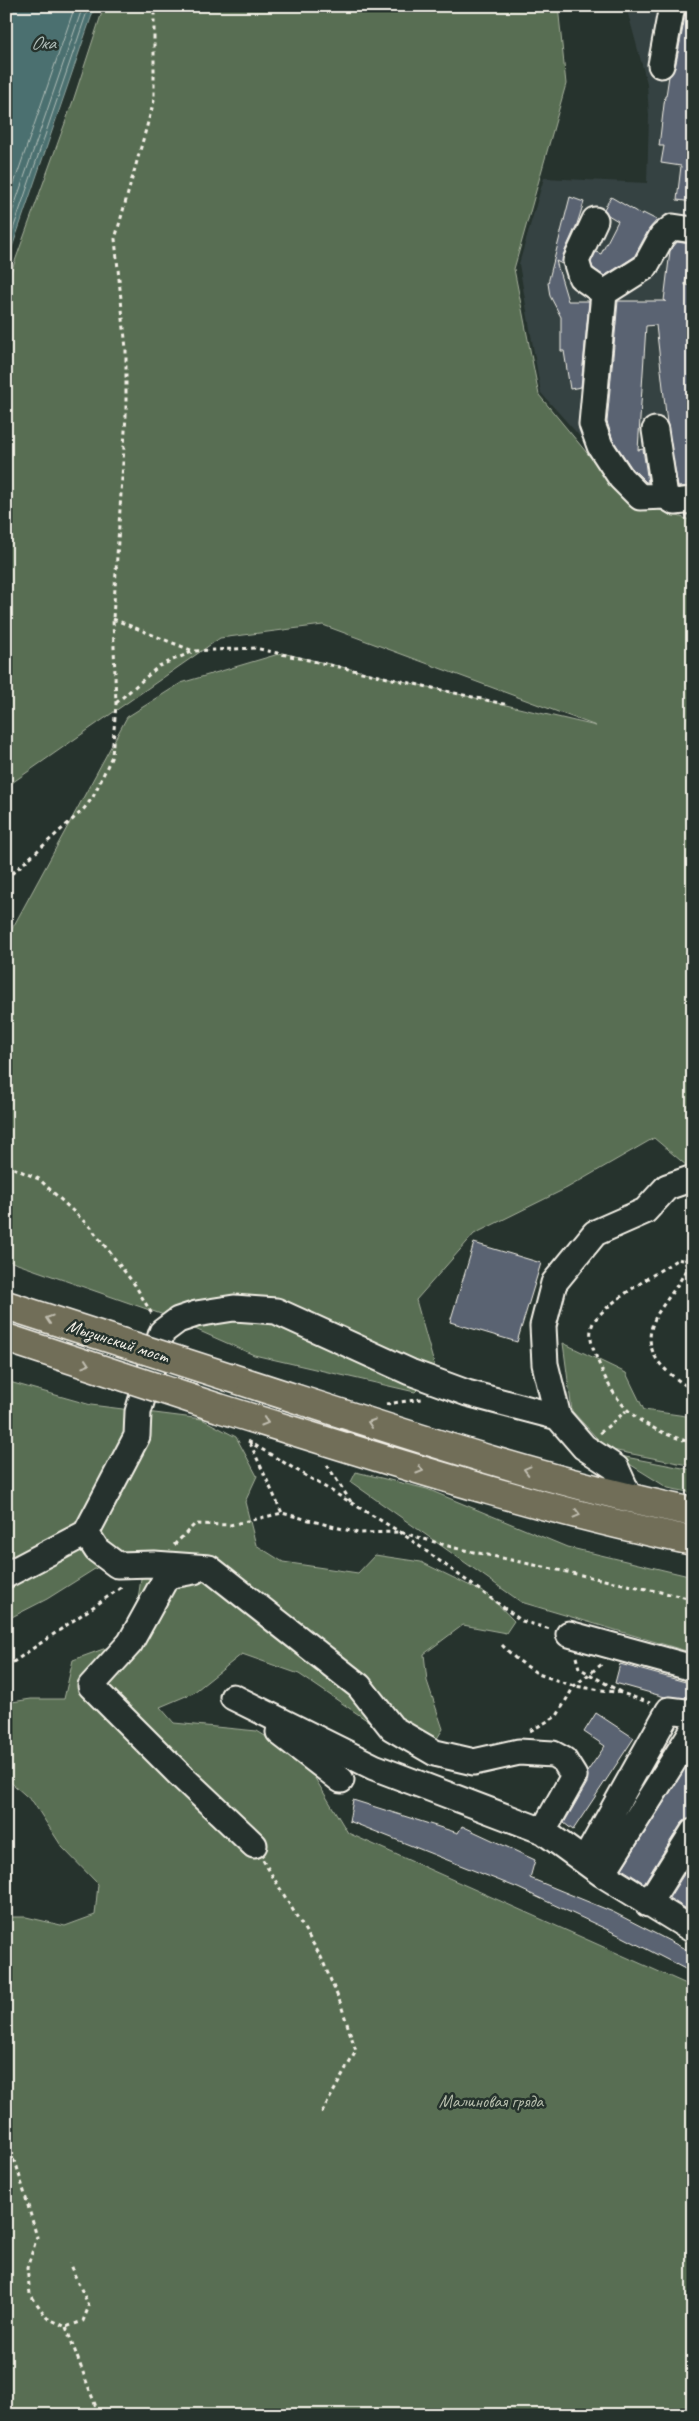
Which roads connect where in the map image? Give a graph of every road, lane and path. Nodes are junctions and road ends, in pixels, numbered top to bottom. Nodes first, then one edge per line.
1 (154, 6) edge
2 (672, 6) edge
3 (661, 66) dead end
4 (595, 220) dead end
5 (693, 230) edge
6 (604, 293) junction
7 (655, 430) dead end
8 (665, 496) junction
9 (693, 500) edge
10 (113, 619) junction
11 (194, 651) junction
12 (116, 704) junction
13 (508, 705) dead end
14 (6, 879) edge
15 (6, 1165) edge
16 (693, 1178) edge
17 (693, 1251) edge
18 (686, 1261) junction
19 (6, 1305) edge
20 (162, 1332) junction
21 (6, 1338) edge
22 (693, 1390) edge
23 (431, 1398) dead end
24 (626, 1411) junction
25 (558, 1417) junction
26 (373, 1423) junction
27 (693, 1443) edge
28 (584, 1447) junction
29 (322, 1457) dead end
30 (630, 1499) junction
31 (351, 1503) junction
32 (693, 1512) edge
33 (400, 1532) junction
34 (86, 1533) junction
35 (693, 1541) edge
36 (208, 1568) junction
37 (6, 1575) edge
38 (693, 1599) edge
39 (569, 1634) junction
40 (502, 1645) dead end
41 (693, 1668) edge
42 (622, 1693) junction
43 (681, 1712) edge
44 (693, 1730) edge
45 (341, 1780) dead end
46 (543, 1831) junction
47 (693, 1832) edge
48 (254, 1845) joint
49 (594, 1867) junction
50 (648, 1904) junction
51 (693, 1930) edge
52 (320, 2116) dead end
53 (6, 2145) edge
54 (69, 2263) dead end
55 (66, 2327) junction
56 (98, 2415) edge

1 - 10 path
2 - 3 lane
4 - 6 lane
5 - 6 lane
6 - 8 lane
7 - 8 lane
8 - 9 lane
10 - 11 path
10 - 12 path
11 - 12 path
11 - 13 path
12 - 14 path
15 - 20 path
16 - 25 lane
17 - 18 path
18 - 22 path
18 - 24 path
26 -> 19 main road, Мызинский мост, bridge
20 - 25 lane
20 - 34 lane
21 -> 35 main road, Мызинский мост, bridge
23 - 26 path
24 - 27 path
24 - 28 path
25 - 28 lane
30 -> 26 main road, Мызинский мост
28 - 30 lane
29 - 31 path
30 - 32 main road, Мызинский мост
31 - 33 path
31 - 33 path
33 - 38 path
33 - 39 path
34 - 36 lane
34 - 37 lane
36 - 46 lane
36 - 48 lane
39 - 41 lane
39 - 42 path
40 - 42 path
42 - 43 path
43 - 49 lane
44 - 49 lane
45 - 46 lane
46 - 49 lane
47 - 50 lane
48 - 52 path
49 - 50 lane
50 - 51 lane
53 - 55 path
54 - 55 path
55 - 56 path

